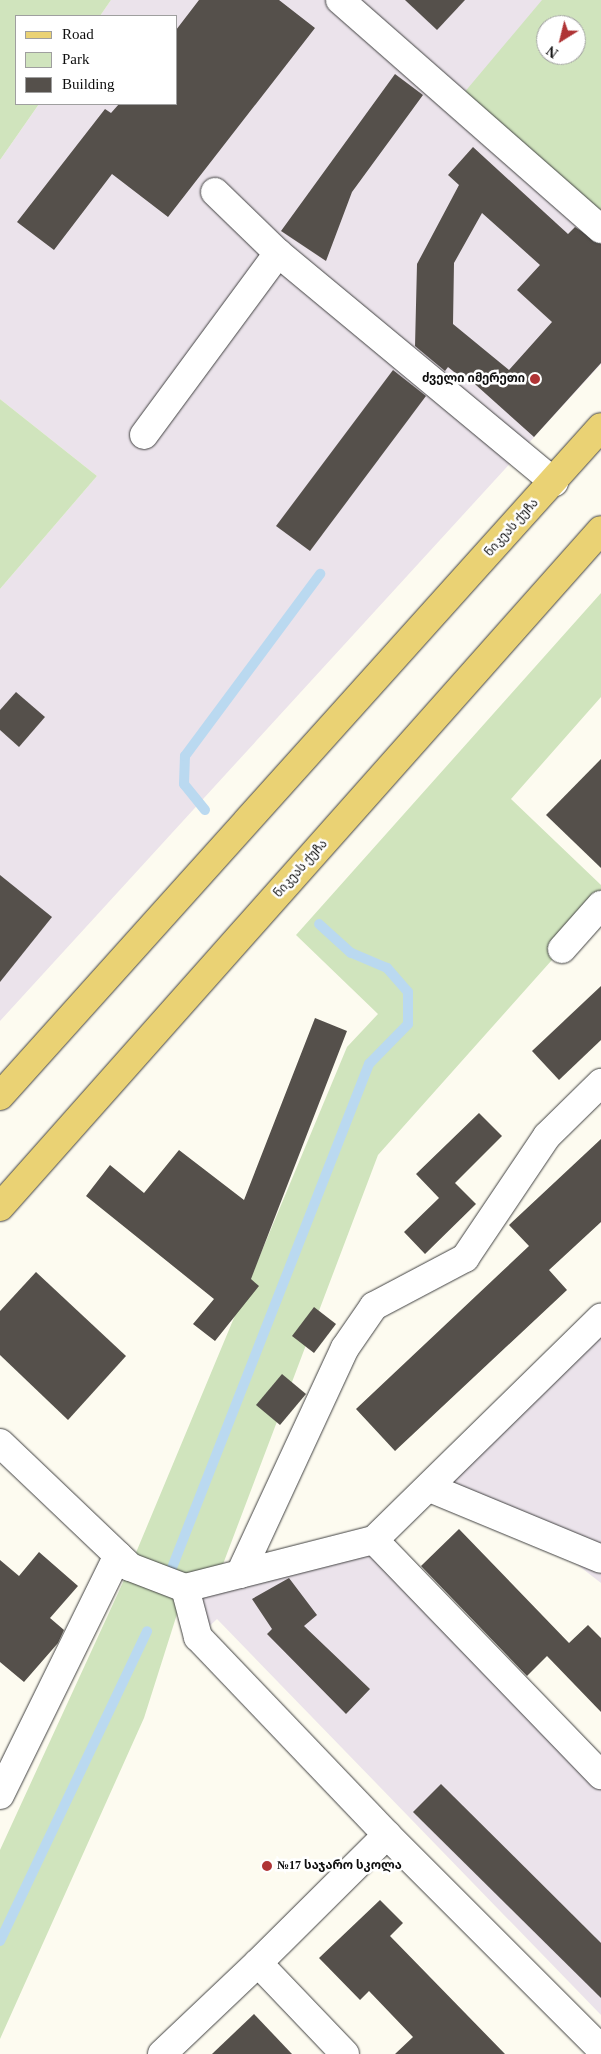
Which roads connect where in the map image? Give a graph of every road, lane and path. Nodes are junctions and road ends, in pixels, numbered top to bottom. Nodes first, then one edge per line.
1 (340, 0) edge
2 (215, 192) dead end
3 (601, 229) edge
4 (278, 253) junction
5 (601, 427) edge
6 (144, 435) dead end
7 (554, 482) junction
8 (601, 530) edge
9 (601, 905) edge
10 (562, 948) dead end
11 (601, 1082) edge
12 (0, 1096) edge
13 (0, 1207) edge
14 (601, 1318) edge
15 (0, 1442) edge
16 (430, 1488) junction
17 (374, 1540) junction
18 (118, 1555) junction
19 (601, 1559) edge
20 (240, 1574) junction
21 (185, 1588) junction
22 (601, 1775) edge
23 (0, 1795) edge
24 (387, 1835) junction
25 (258, 1963) junction
26 (601, 2049) edge
27 (162, 2054) edge
28 (345, 2054) edge

1 - 3 lane
2 - 4 lane
4 - 6 lane
4 - 7 lane
5 - 7 main road, ნიკეას ქუჩა
7 - 12 main road, ნიკეას ქუჩა
8 - 13 main road, ნიკეას ქუჩა
9 - 10 lane
11 - 20 lane
14 - 16 lane
15 - 18 lane
16 - 17 lane
16 - 19 lane
17 - 20 lane
17 - 22 lane
18 - 21 lane
18 - 23 lane
20 - 21 lane
21 - 24 lane
24 - 25 lane
24 - 26 lane
25 - 27 lane
25 - 28 lane

